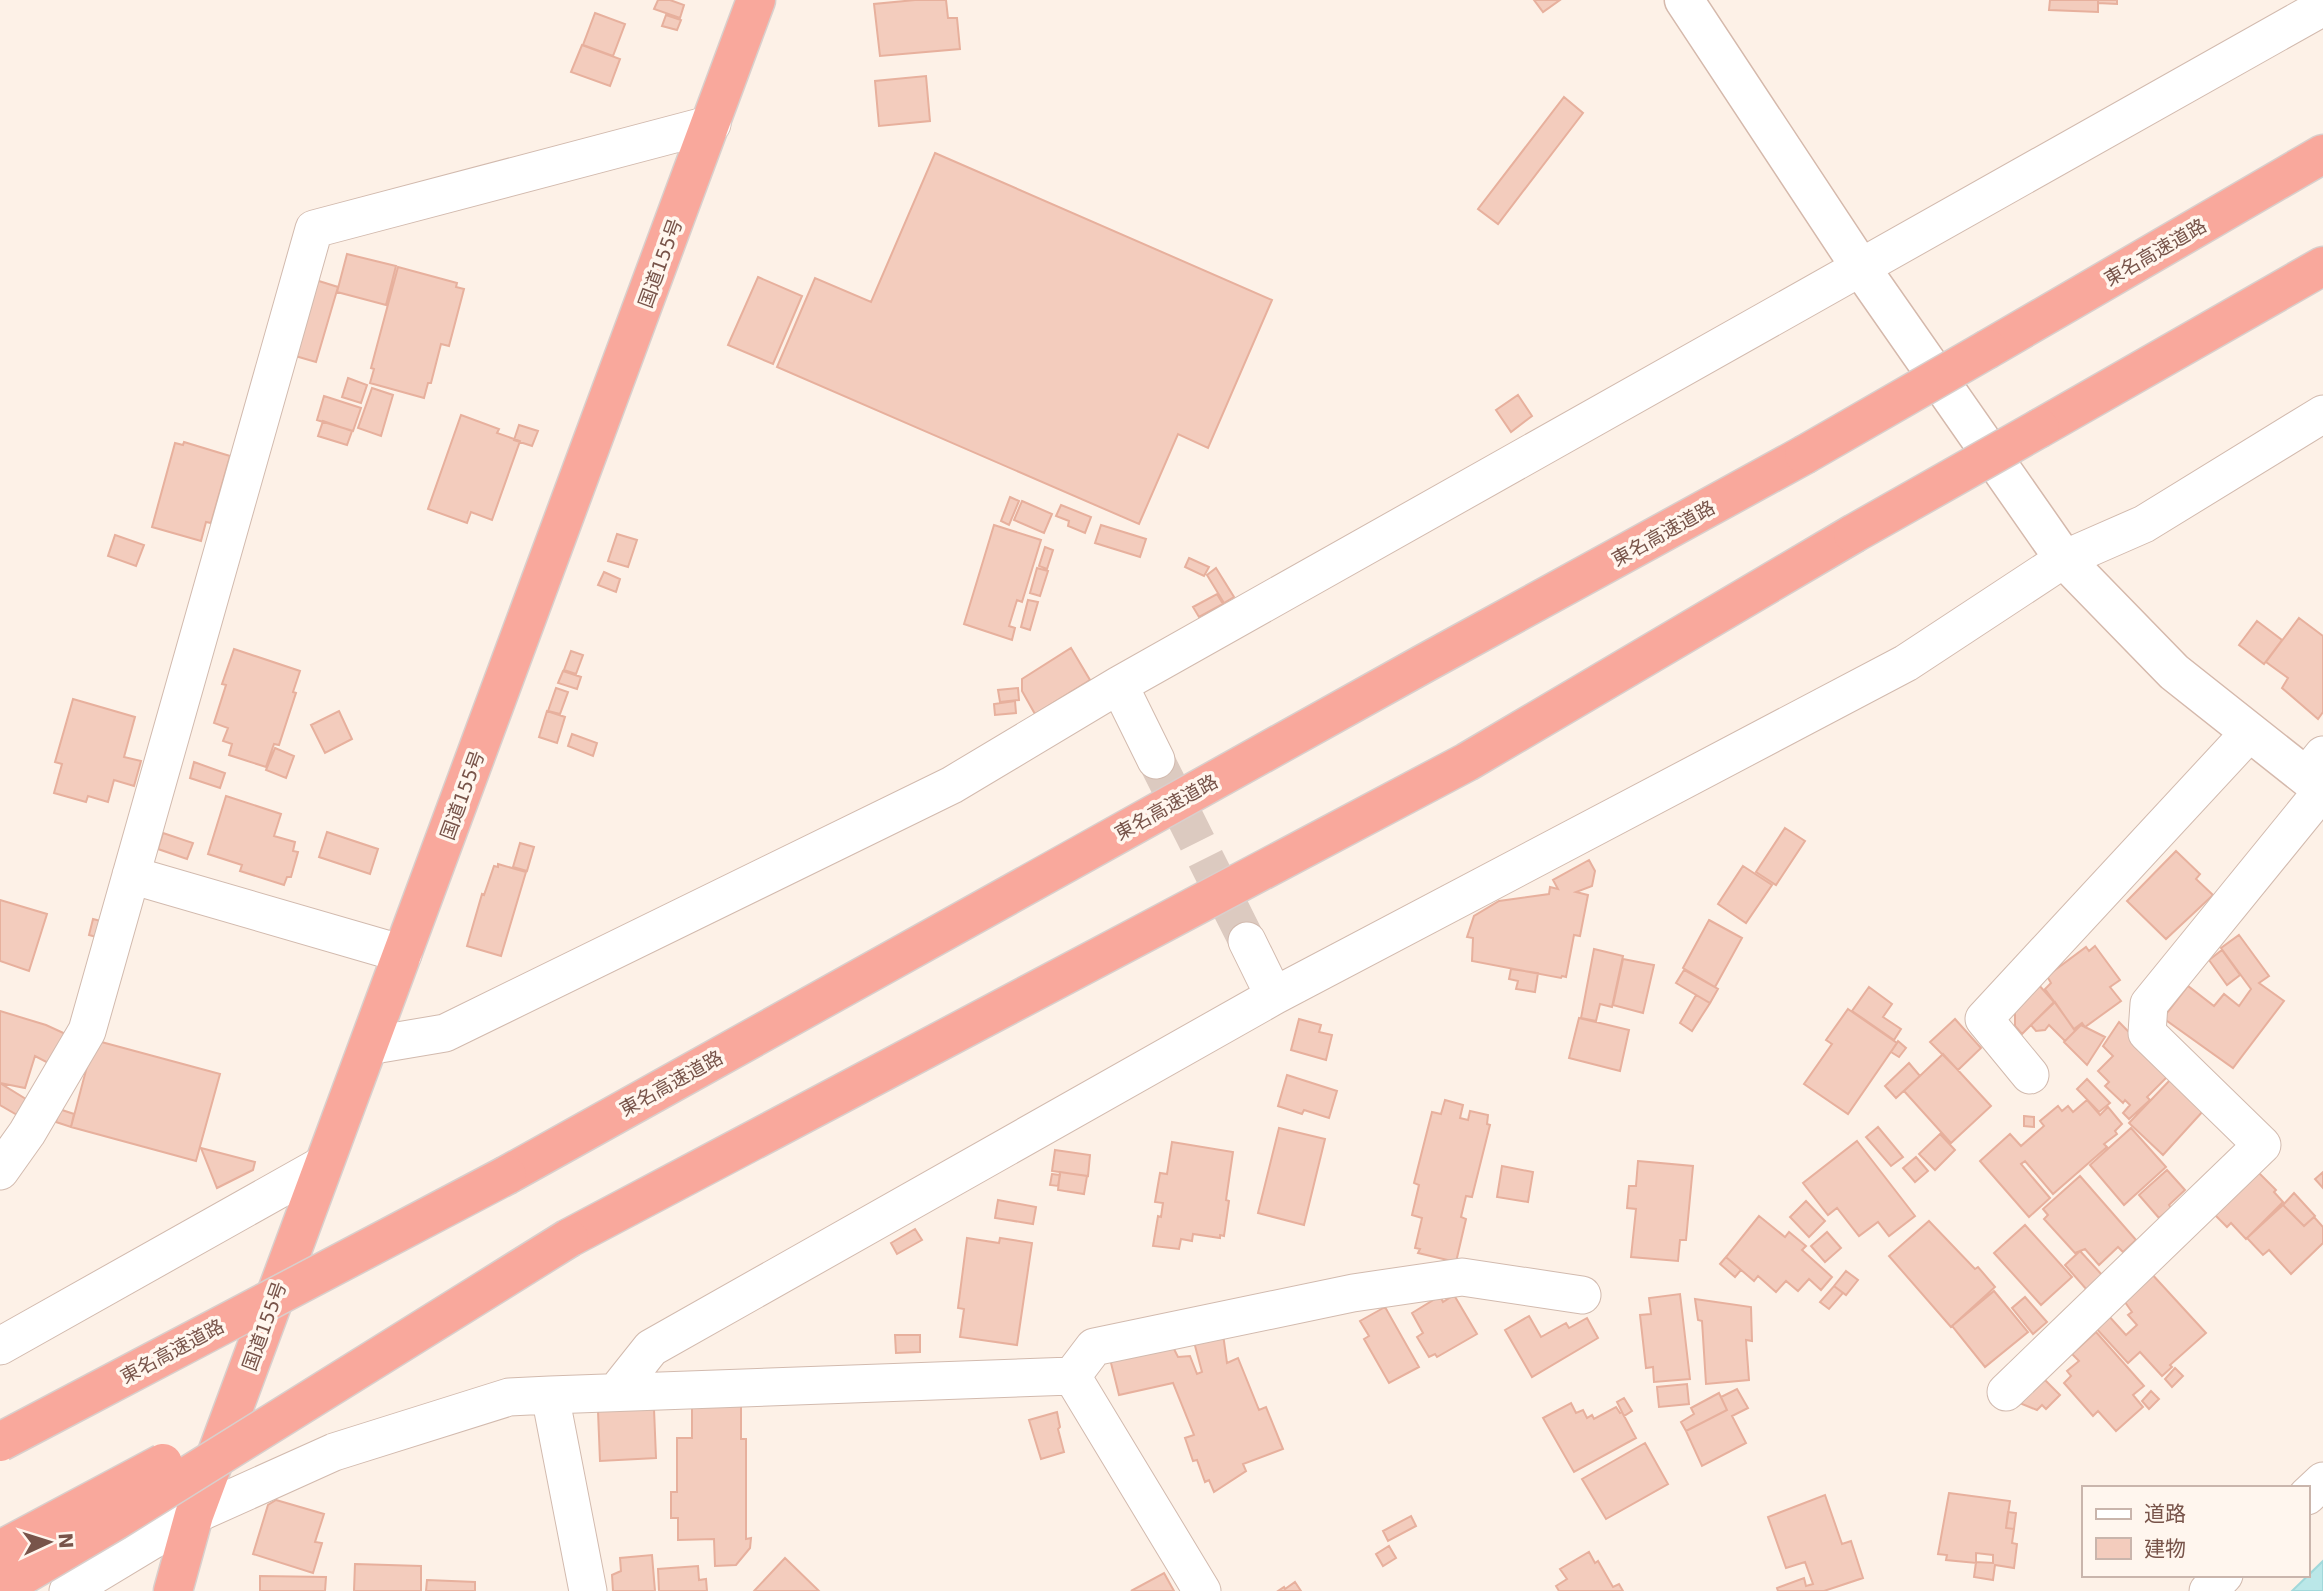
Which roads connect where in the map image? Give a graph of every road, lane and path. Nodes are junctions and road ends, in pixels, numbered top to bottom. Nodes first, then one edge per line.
1 (756, 0) edge
2 (1684, 0) edge
3 (2323, 7) edge
4 (712, 124) junction
5 (2323, 154) edge
6 (2323, 266) edge
7 (1861, 268) junction
8 (2323, 414) edge
9 (2064, 559) junction
10 (1119, 685) junction
11 (2250, 732) junction
12 (1156, 761) tunnel mouth
13 (2317, 774) edge
14 (131, 875) junction
15 (1247, 941) tunnel mouth
16 (403, 954) junction
17 (1274, 996) junction
18 (368, 1046) junction
19 (2030, 1075) dead end
20 (324, 1164) junction
21 (0, 1171) edge
22 (569, 1238) junction
23 (1583, 1295) dead end
24 (0, 1346) edge
25 (1072, 1376) junction
26 (615, 1392) junction
27 (2006, 1392) dead end
28 (550, 1395) junction
29 (0, 1442) edge
30 (2323, 1480) edge
31 (2309, 1494) edge
32 (194, 1515) junction
33 (0, 1550) edge
34 (2222, 1577) edge
35 (0, 1589) edge
36 (68, 1591) edge
37 (173, 1591) edge
38 (588, 1591) edge
39 (1202, 1591) edge
40 (2208, 1591) edge

1 - 4 highway, 国道155号
2 - 7 street
3 - 7 street
4 - 14 street
4 - 16 highway, 国道155号
5 - 29 highway, 東名高速道路, bridge
6 - 22 highway, bridge
7 - 9 street
7 - 10 street
8 - 9 street
9 - 11 street
9 - 17 street
10 - 12 street
10 - 18 street
11 - 13 street
11 - 19 street
13 - 27 street
14 - 16 street
14 - 21 street
15 - 17 street
16 - 18 highway, 国道155号
17 - 26 street
18 - 20 highway, 国道155号
20 - 24 street
20 - 32 highway, 国道155号
22 - 33 highway, bridge
22 - 35 highway, bridge
23 - 25 street
25 - 26 street
25 - 39 street
26 - 28 street
28 - 32 street
28 - 38 street
30 - 31 street
32 - 36 street
32 - 37 highway, 国道155号
34 - 40 street

